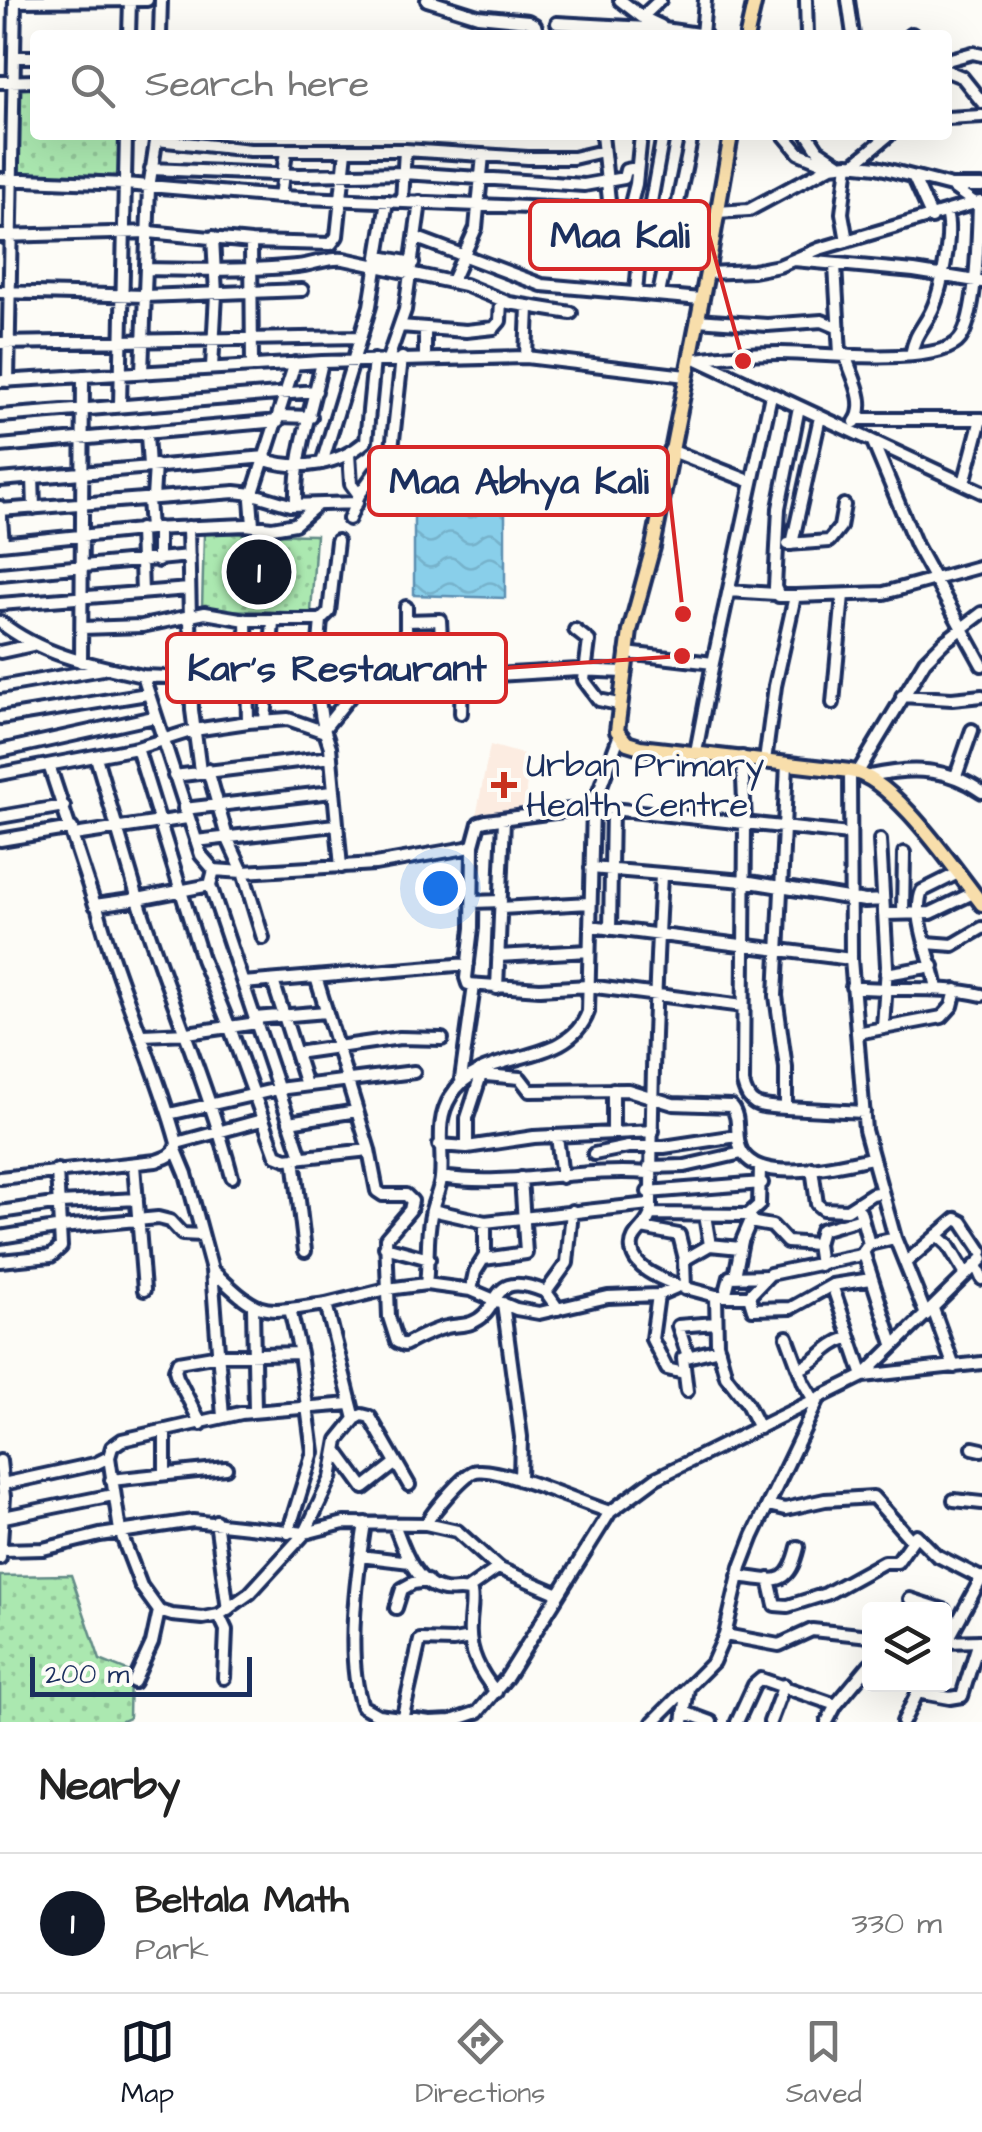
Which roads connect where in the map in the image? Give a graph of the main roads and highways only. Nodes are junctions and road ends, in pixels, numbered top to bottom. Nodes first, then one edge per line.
1 (755, 0) edge
2 (748, 30) edge
3 (730, 140) edge
4 (978, 899) edge

1 - 2 main road
3 - 4 main road

